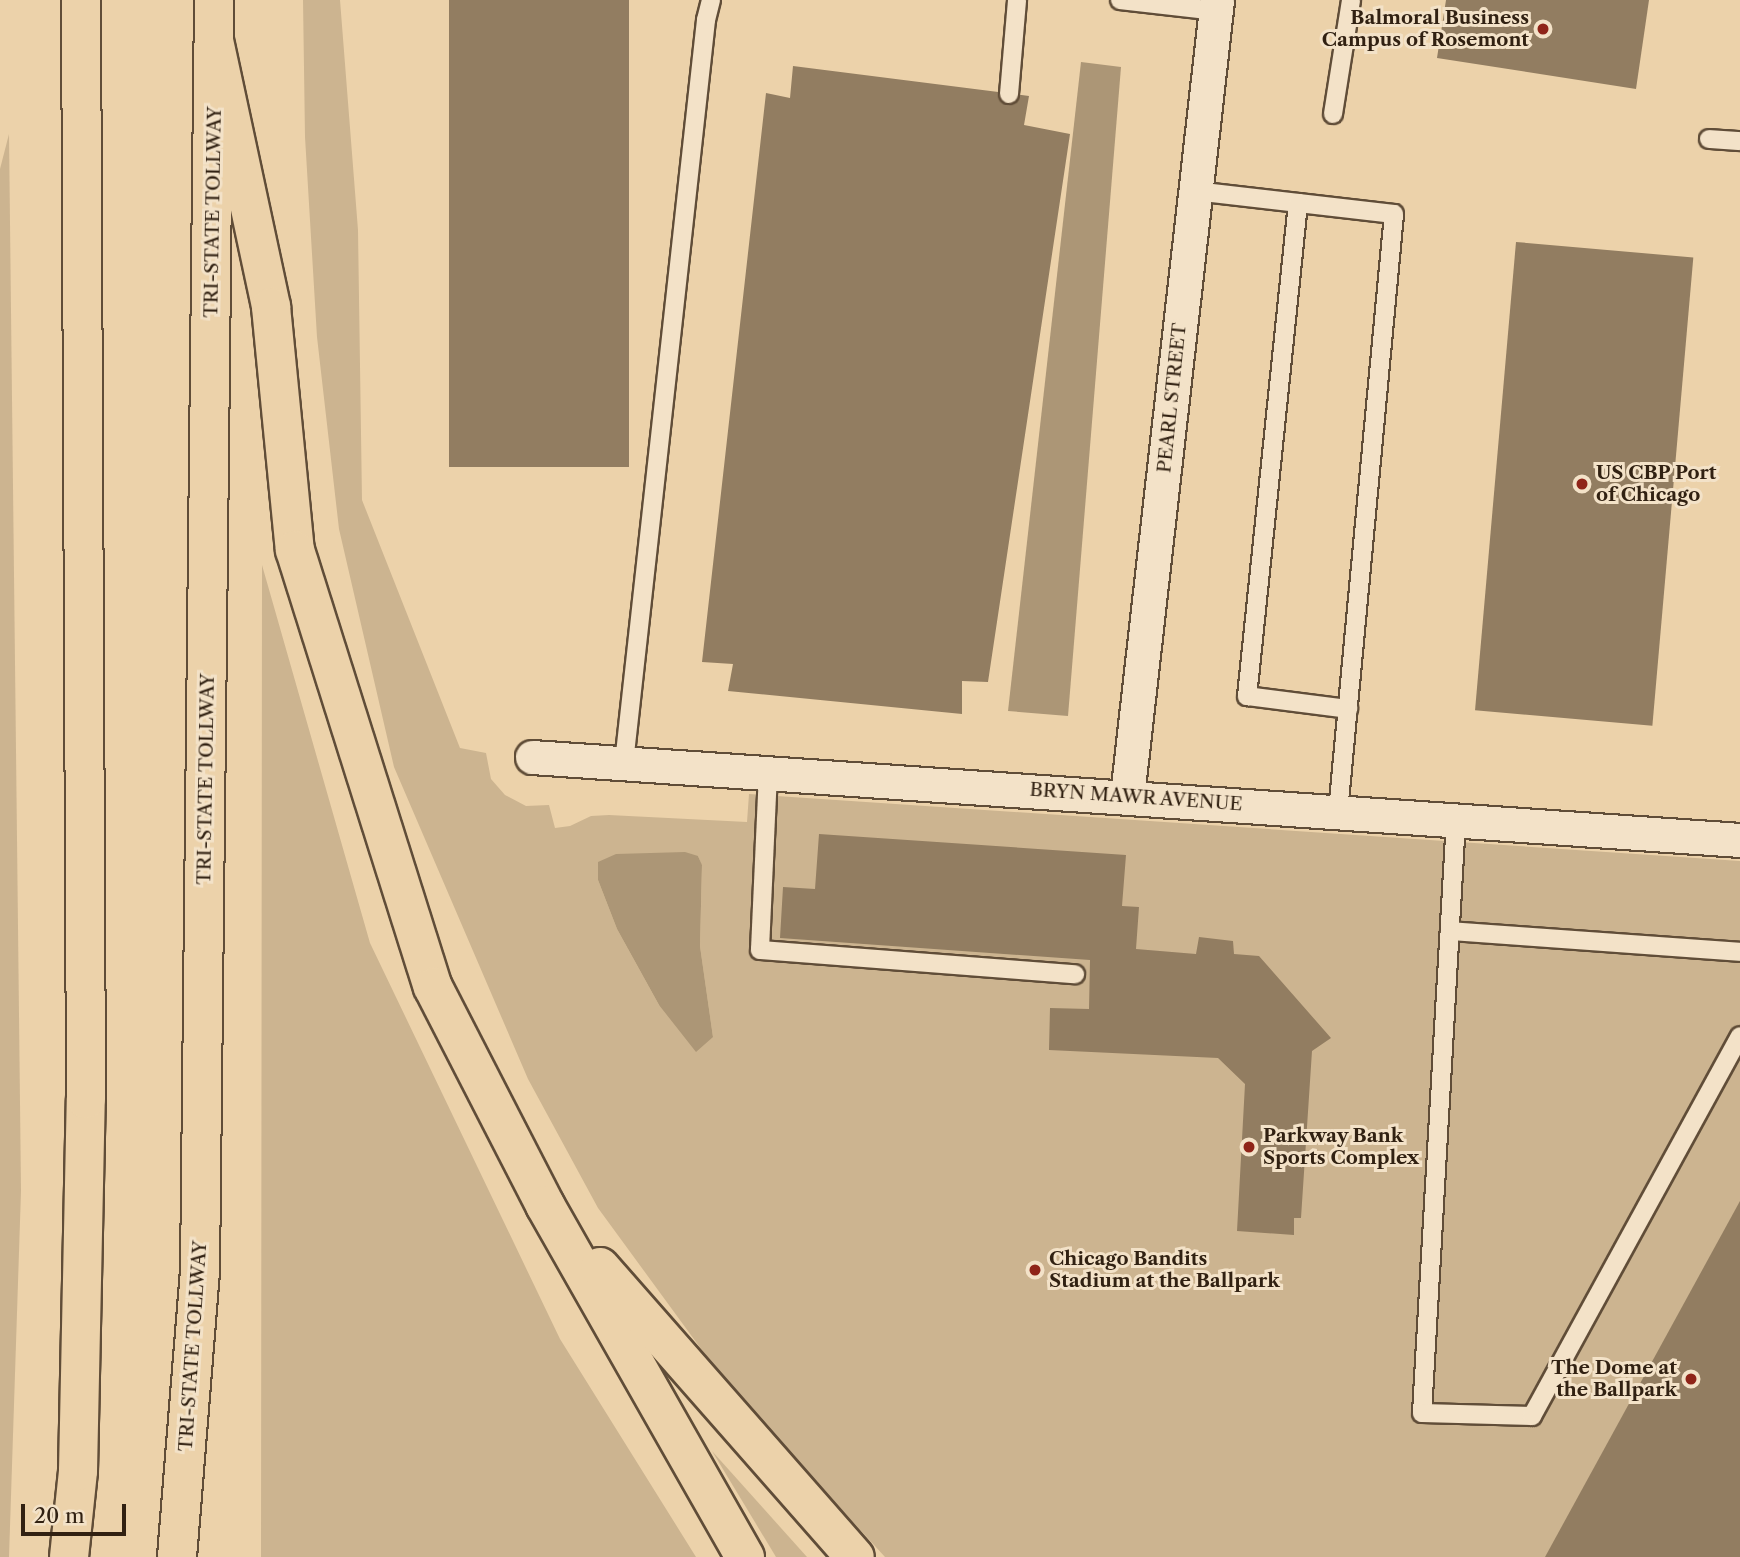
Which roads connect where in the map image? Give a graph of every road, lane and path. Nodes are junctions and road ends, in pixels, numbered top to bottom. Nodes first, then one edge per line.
1 (81, 0) edge
2 (214, 0) edge
3 (711, 0) edge
4 (1017, 0) edge
5 (1120, 0) edge
6 (1351, 0) edge
7 (1217, 5) edge
8 (215, 45) junction
9 (1009, 94) dead end
10 (1334, 114) dead end
11 (1709, 139) dead end
12 (1740, 141) edge
13 (1195, 191) junction
14 (1298, 203) junction
15 (1348, 709) junction
16 (532, 757) dead end
17 (624, 764) junction
18 (768, 773) junction
19 (1127, 796) junction
20 (1338, 812) junction
21 (1456, 820) junction
22 (1740, 840) edge
23 (1450, 931) junction
24 (1740, 951) edge
25 (1075, 974) dead end
26 (1740, 1036) edge
27 (545, 1205) junction
28 (69, 1557) edge
29 (177, 1557) edge
30 (745, 1557) edge
31 (855, 1557) edge

1 - 28 highway
2 - 8 highway, TRI-STATE TOLLWAY
3 - 17 lane
4 - 9 lane
5 - 7 lane
6 - 10 lane
7 - 13 street, PEARL STREET
8 - 27 highway
8 - 29 highway, TRI-STATE TOLLWAY
11 - 12 lane
13 - 14 lane
13 - 19 street, PEARL STREET
14 - 15 lane
14 - 15 lane
15 - 20 lane
16 - 17 street, BRYN MAWR AVENUE
17 - 18 street, BRYN MAWR AVENUE
18 - 19 street, BRYN MAWR AVENUE
18 - 25 lane
19 - 20 street, BRYN MAWR AVENUE
20 - 21 street, BRYN MAWR AVENUE
21 - 22 street, BRYN MAWR AVENUE
21 - 23 lane
23 - 24 lane
23 - 26 lane
27 - 30 highway
27 - 31 highway

